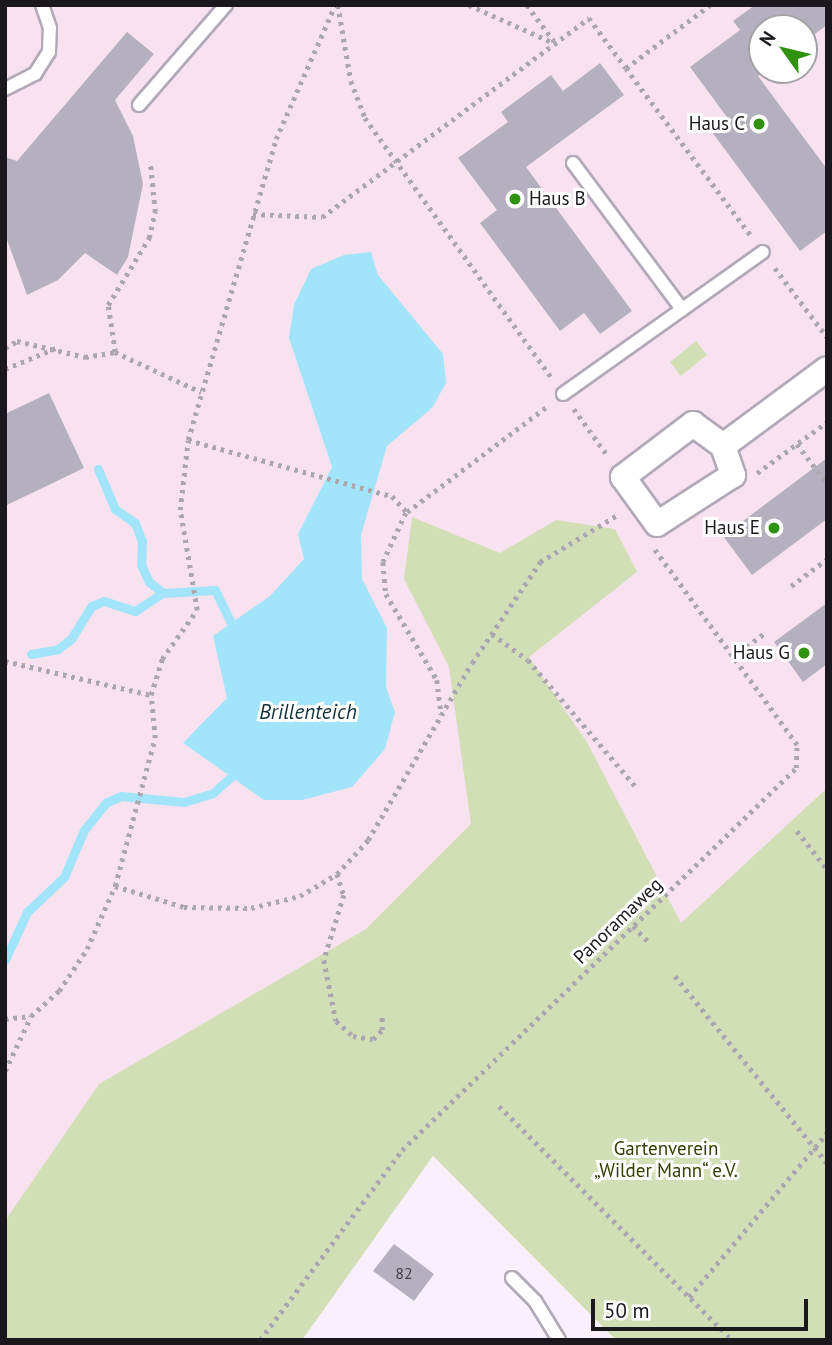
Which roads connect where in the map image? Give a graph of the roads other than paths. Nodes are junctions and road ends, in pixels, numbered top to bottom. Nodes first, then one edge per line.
1 (226, 5) edge
2 (43, 6) edge
3 (5, 89) edge
4 (139, 105) dead end
5 (573, 163) dead end
6 (763, 252) road end
7 (682, 309) junction
8 (827, 369) edge
9 (563, 394) road end
10 (723, 446) junction
11 (512, 1278) dead end
12 (559, 1340) edge

1 - 4 lane
2 - 3 lane
5 - 7 lane
6 - 7 lane
7 - 9 lane
8 - 10 street
10 - 10 street
11 - 12 lane

